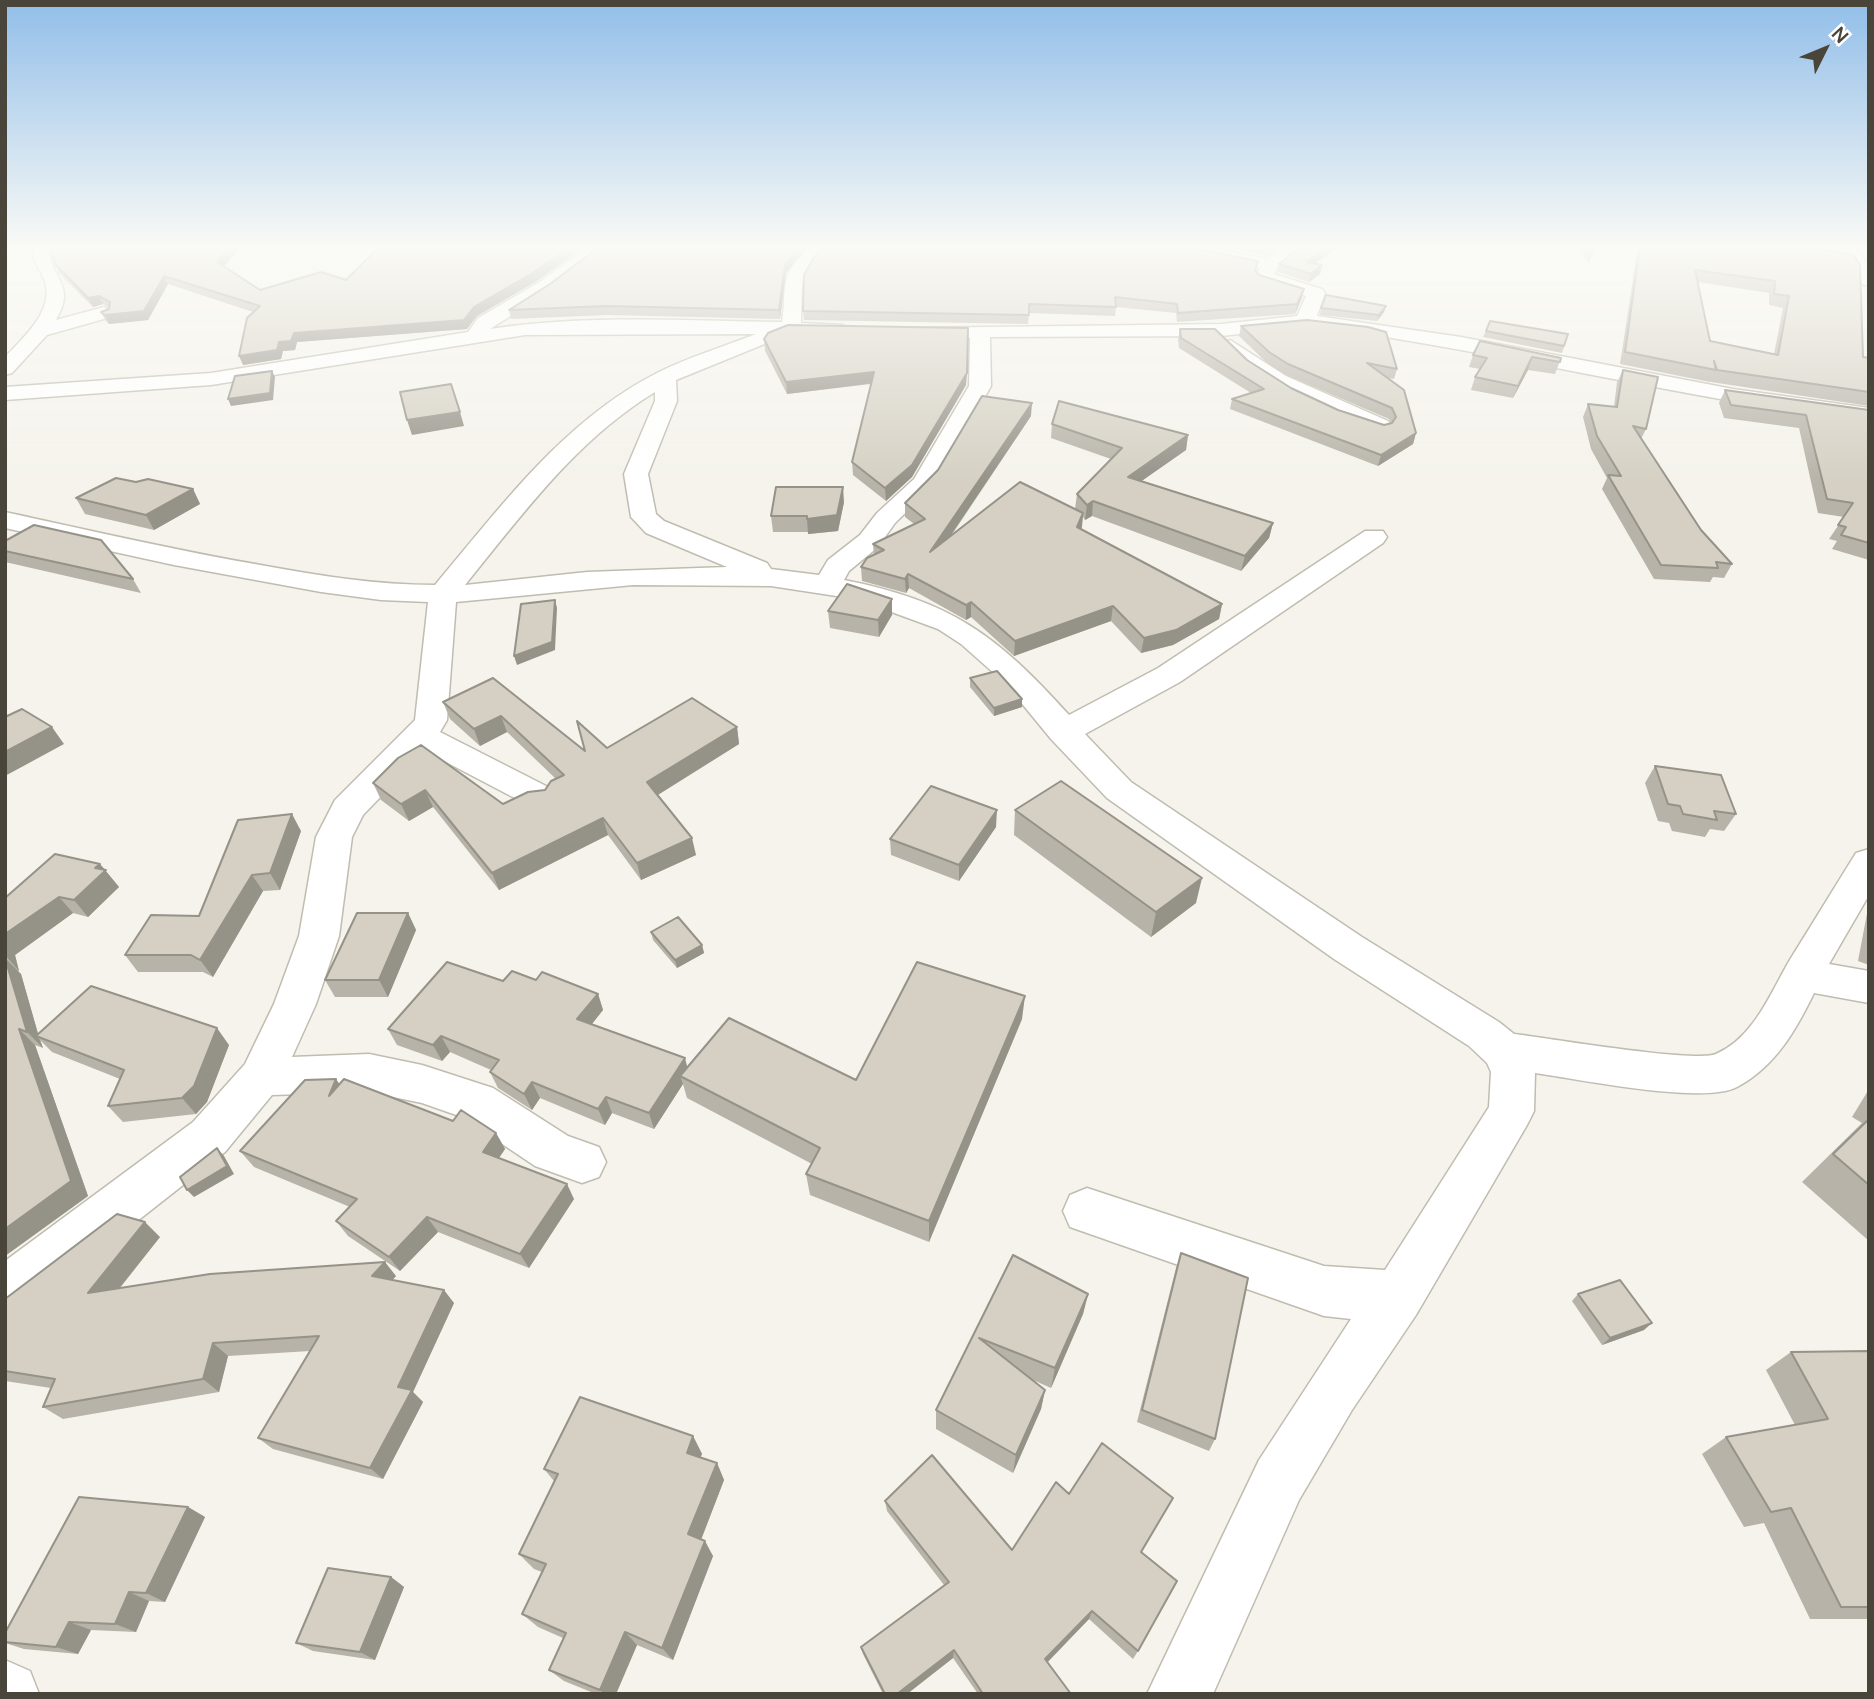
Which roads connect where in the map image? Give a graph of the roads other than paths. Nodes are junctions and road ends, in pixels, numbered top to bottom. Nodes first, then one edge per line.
1 (44, 325) edge
2 (59, 325) edge
3 (483, 325) edge
4 (1265, 325) edge
5 (1342, 325) edge
6 (790, 327) junction
7 (42, 330) junction
8 (855, 330) edge
9 (1220, 330) junction
10 (894, 331) edge
11 (980, 333) junction
12 (475, 337) junction
13 (5, 369) edge
14 (665, 377) junction
15 (5, 394) edge
16 (1869, 415) edge
17 (1380, 426) edge
18 (5, 520) edge
19 (1374, 537) dead end
20 (774, 576) junction
21 (828, 583) junction
22 (443, 593) junction
23 (1063, 732) junction
24 (421, 736) junction
25 (538, 796) edge
26 (1869, 862) edge
27 (1802, 975) junction
28 (1869, 987) edge
29 (1503, 1051) junction
30 (261, 1077) junction
31 (582, 1162) dead end
32 (1087, 1211) dead end
33 (5, 1293) edge
34 (1398, 1297) junction
35 (1179, 1694) edge

1 - 7 street
2 - 7 street
3 - 12 street
4 - 9 street
5 - 16 street
6 - 8 street
6 - 12 street
6 - 14 street
7 - 13 street
9 - 11 street
9 - 17 street
10 - 11 street
11 - 21 street
12 - 15 street
14 - 20 street
14 - 22 street
18 - 22 street
19 - 23 street
20 - 21 street
20 - 22 street
21 - 23 street
22 - 24 street
23 - 29 street
24 - 25 street
24 - 30 street
26 - 27 street
27 - 28 street
27 - 29 street
29 - 34 street
30 - 31 street
30 - 33 street
32 - 34 street
34 - 35 street

